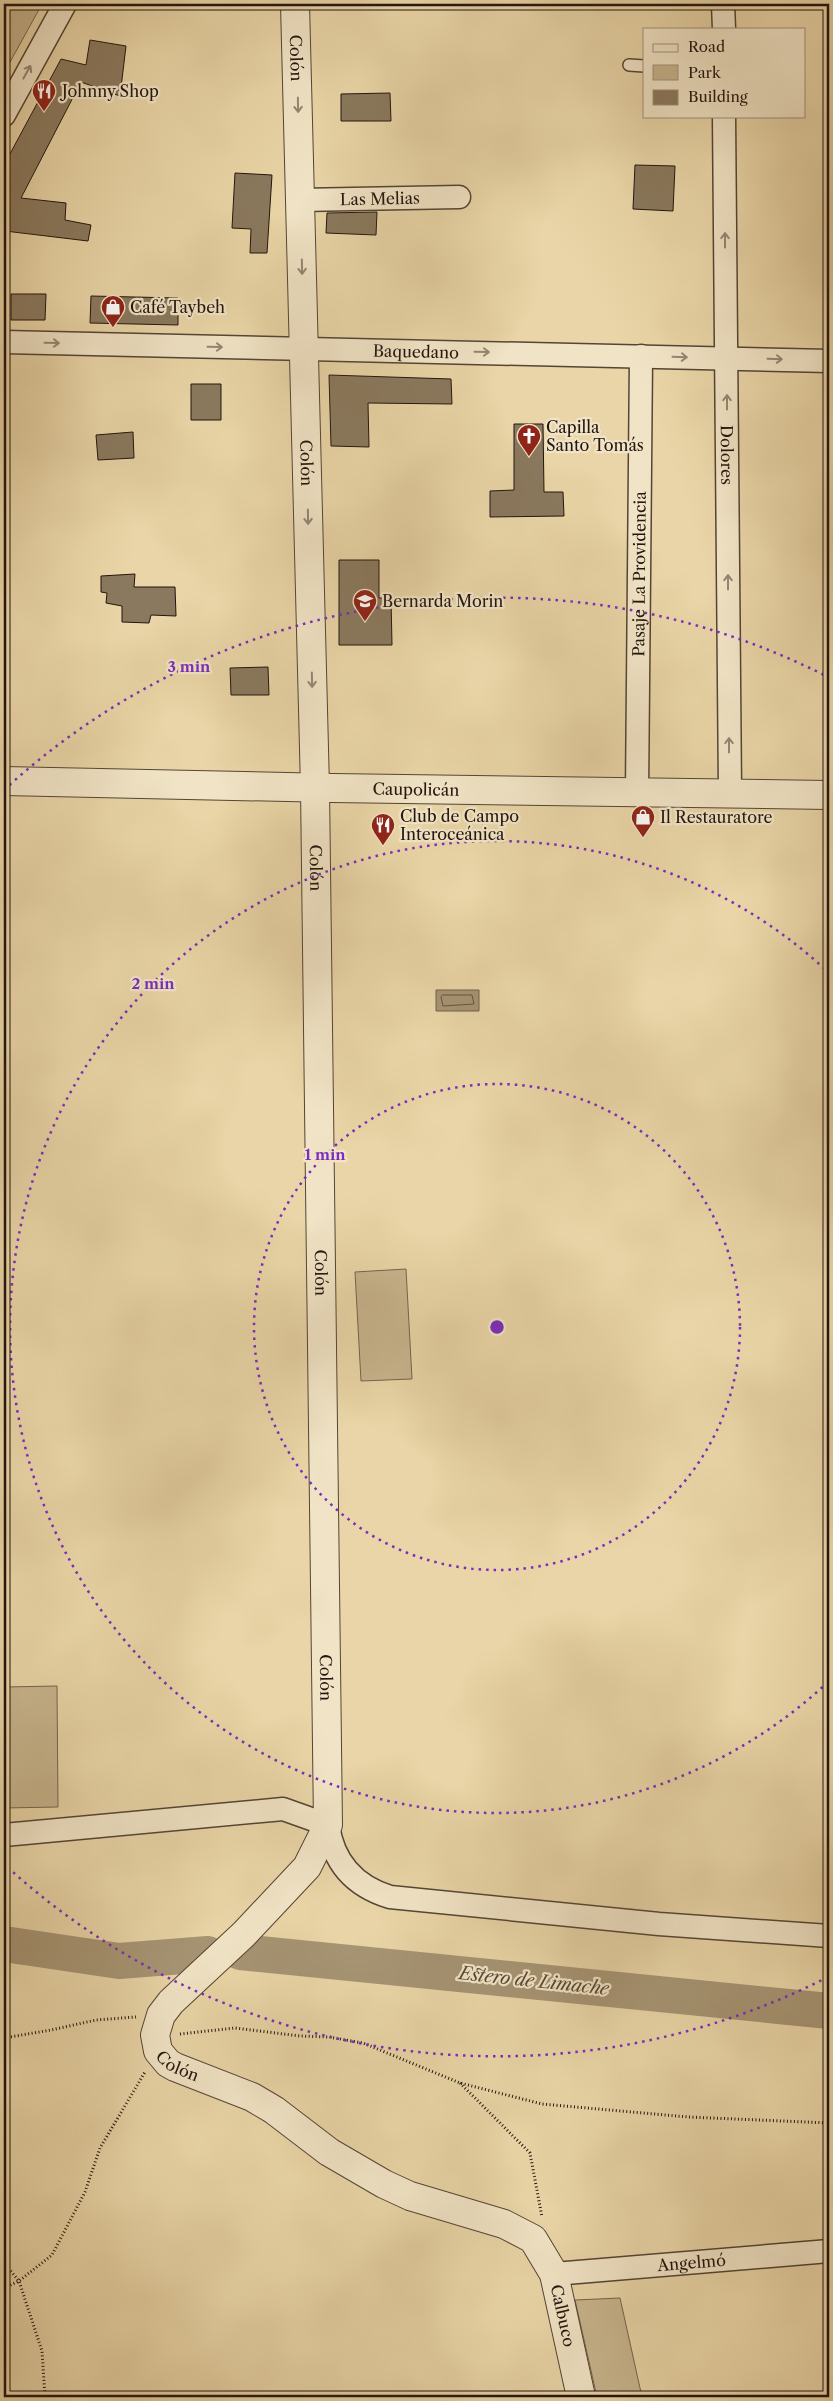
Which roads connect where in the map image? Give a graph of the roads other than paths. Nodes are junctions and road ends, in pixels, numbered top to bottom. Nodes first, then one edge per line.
1 (65, 4) edge
2 (295, 4) edge
3 (723, 4) edge
4 (724, 28) edge
5 (629, 66) dead end
6 (643, 66) edge
7 (4, 115) edge
8 (724, 118) edge
9 (460, 197) dead end
10 (300, 200) junction
11 (4, 342) edge
12 (304, 349) junction
13 (641, 356) junction
14 (726, 358) junction
15 (829, 361) edge
16 (4, 780) edge
17 (315, 788) junction
18 (637, 793) junction
19 (730, 793) junction
20 (829, 795) edge
21 (328, 1825) junction
22 (4, 1835) edge
23 (829, 1936) edge
24 (533, 2239) joint
25 (829, 2251) edge
26 (554, 2274) junction
27 (581, 2397) edge

7 -> 1 street
2 -> 10 street, Colón
3 - 4 street
5 - 6 lane
14 -> 8 street, Dolores
9 - 10 street, Las Melias
10 -> 12 street, Colón
11 -> 12 street, Baquedano
12 -> 13 street, Baquedano
12 -> 17 street, Colón
13 -> 14 street, Baquedano
13 - 18 street, Pasaje La Providencia
14 -> 15 street, Baquedano
19 -> 14 street, Dolores
16 - 17 street, Caupolicán
17 - 18 street, Caupolicán
17 - 21 street, Colón
18 - 19 street, Caupolicán
19 - 20 street, Caupolicán
21 - 22 street
21 - 23 street
21 - 24 street, Colón
24 - 26 street, Calbuco
25 - 26 street, Angelmó
26 - 27 street, Calbuco

